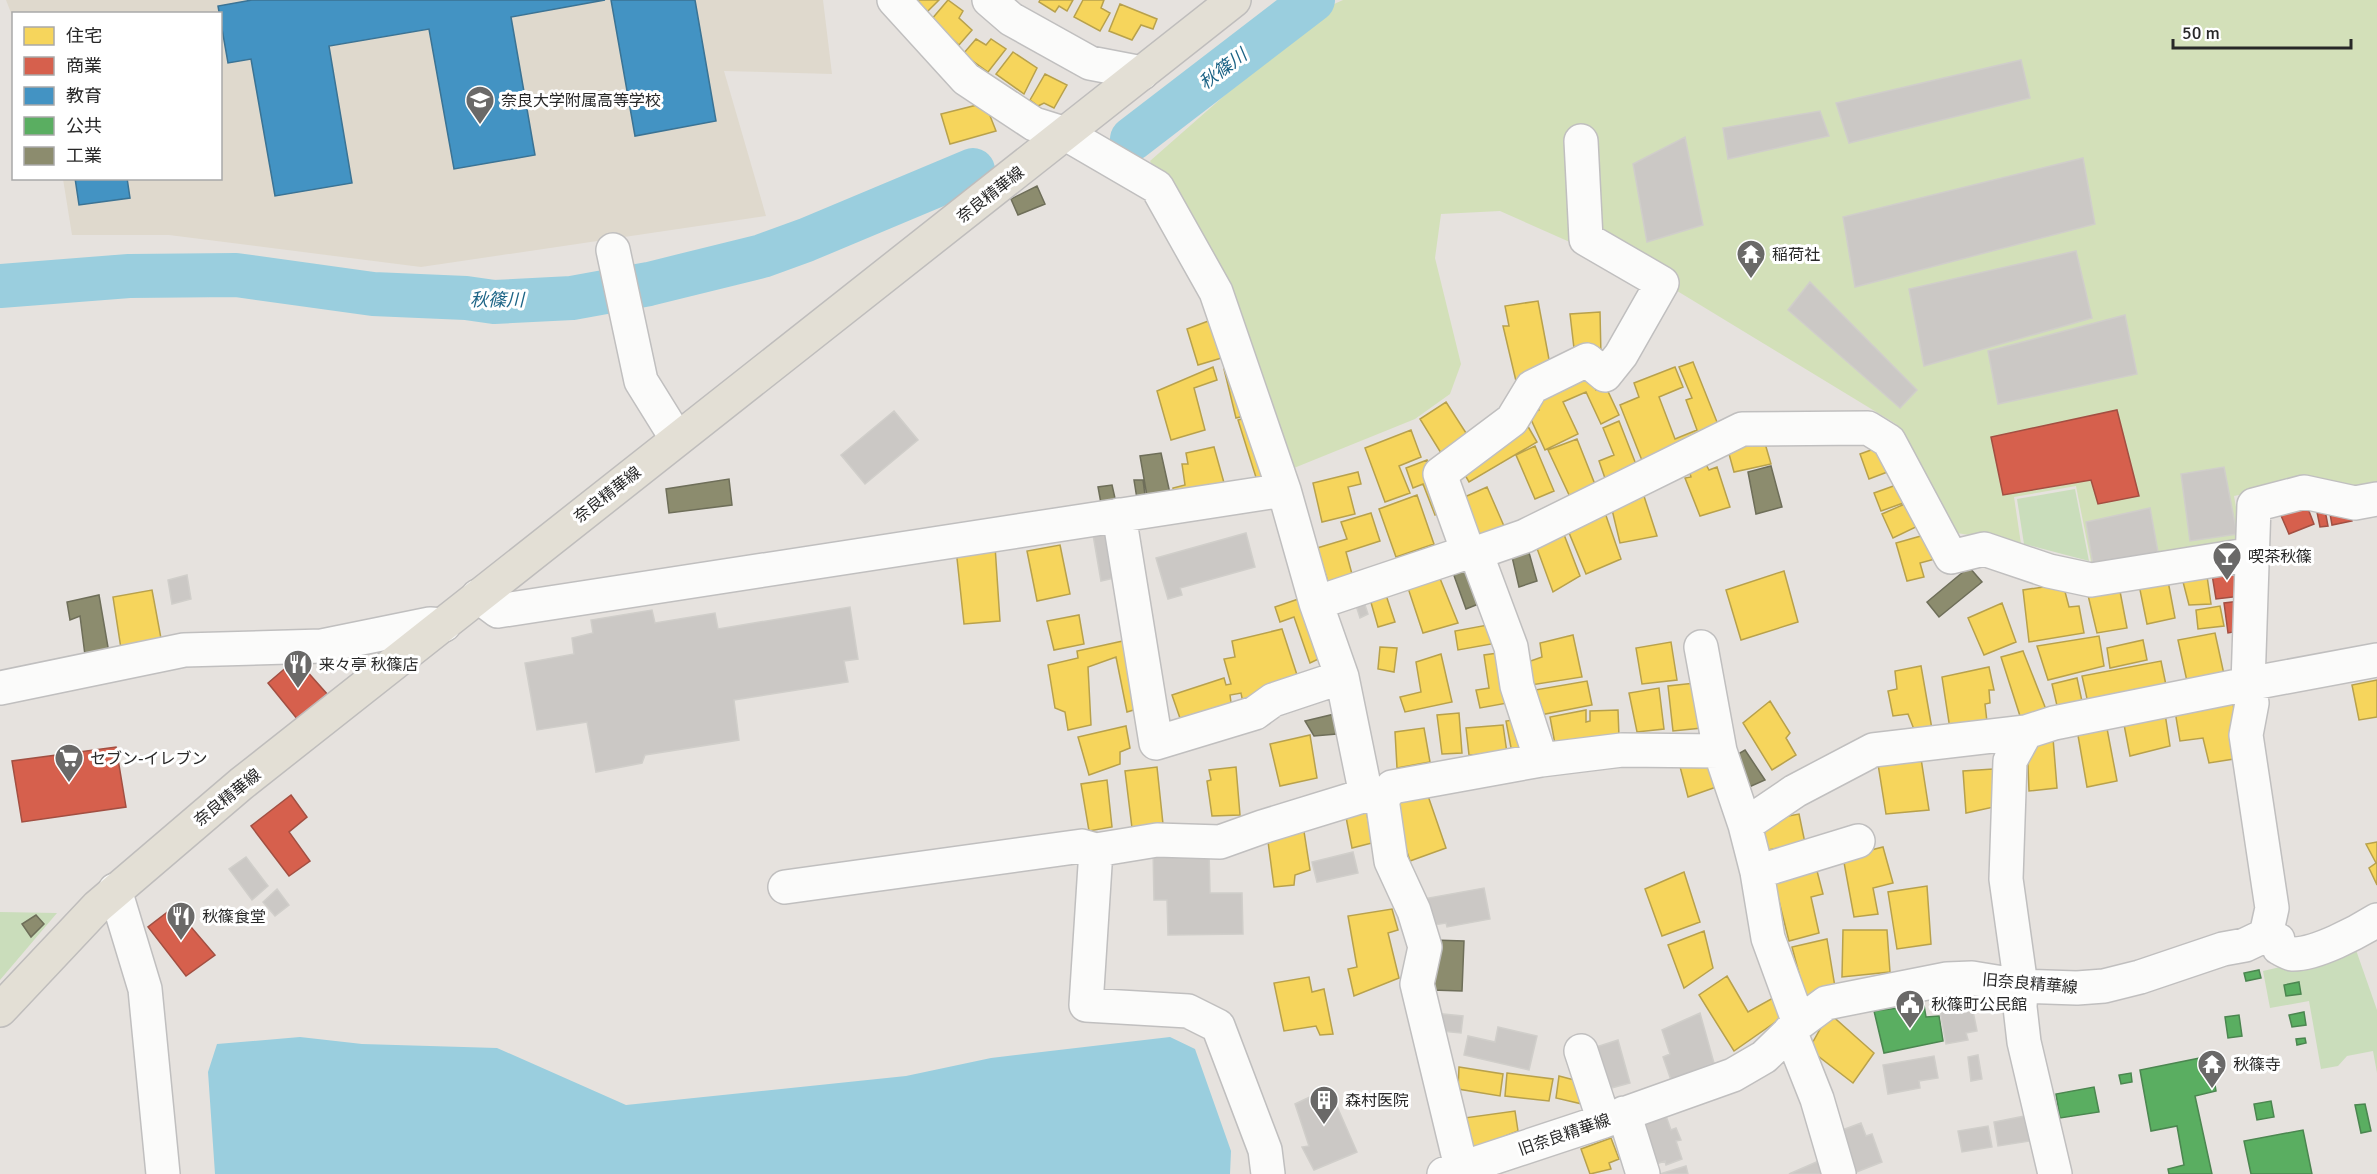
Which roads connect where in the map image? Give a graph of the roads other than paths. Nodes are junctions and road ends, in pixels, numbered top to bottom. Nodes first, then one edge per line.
1 (894, 0) edge
2 (989, 0) edge
3 (1234, 0) edge
4 (1142, 73) junction
5 (1066, 134) junction
6 (1581, 141) dead end
7 (615, 257) dead end
8 (677, 439) junction
9 (1284, 490) junction
10 (2377, 499) edge
11 (1119, 515) junction
12 (1472, 553) junction
13 (2253, 554) junction
14 (478, 596) junction
15 (1317, 603) junction
16 (444, 625) junction
17 (1701, 647) dead end
18 (2377, 660) edge
19 (1341, 677) junction
20 (2248, 684) junction
21 (0, 688) edge
22 (2026, 732) junction
23 (1720, 751) junction
24 (1541, 760) junction
25 (1374, 797) junction
26 (1745, 825) junction
27 (1858, 842) dead end
28 (1096, 850) junction
29 (1757, 872) junction
30 (785, 887) dead end
31 (116, 890) junction
32 (2377, 920) edge
33 (2266, 935) junction
34 (2021, 986) junction
35 (0, 1010) edge
36 (1795, 1027) junction
37 (1581, 1051) dead end
38 (1614, 1117) junction
39 (1453, 1171) edge
40 (163, 1174) edge
41 (1268, 1174) edge
42 (1643, 1174) edge
43 (1839, 1174) edge
44 (2055, 1174) edge

1 - 5 street
2 - 4 street
3 - 4 main road, 奈良精華線
4 - 5 main road, 奈良精華線
5 - 8 main road, 奈良精華線
5 - 9 street
6 - 12 street
7 - 8 street
8 - 14 main road, 奈良精華線
9 - 11 street
9 - 15 street
10 - 13 street
11 - 14 street
11 - 19 street
12 - 13 street
12 - 15 street
12 - 24 street
13 - 20 street
14 - 16 main road, 奈良精華線
15 - 19 street
16 - 21 street
16 - 31 main road, 奈良精華線
17 - 23 street
18 - 20 street
19 - 25 street
20 - 22 street
20 - 33 street
22 - 26 street
22 - 34 street
23 - 24 street
23 - 26 street
24 - 25 street
25 - 28 street
25 - 39 street
26 - 29 street
27 - 29 street
28 - 30 street
28 - 41 street
29 - 36 street
31 - 35 main road, 奈良精華線
31 - 40 street
32 - 33 street
33 - 34 street, 旧奈良精華線
34 - 36 street, 旧奈良精華線
34 - 44 street
36 - 38 street, 旧奈良精華線
36 - 43 street
37 - 38 street
38 - 39 street, 旧奈良精華線
38 - 42 street

